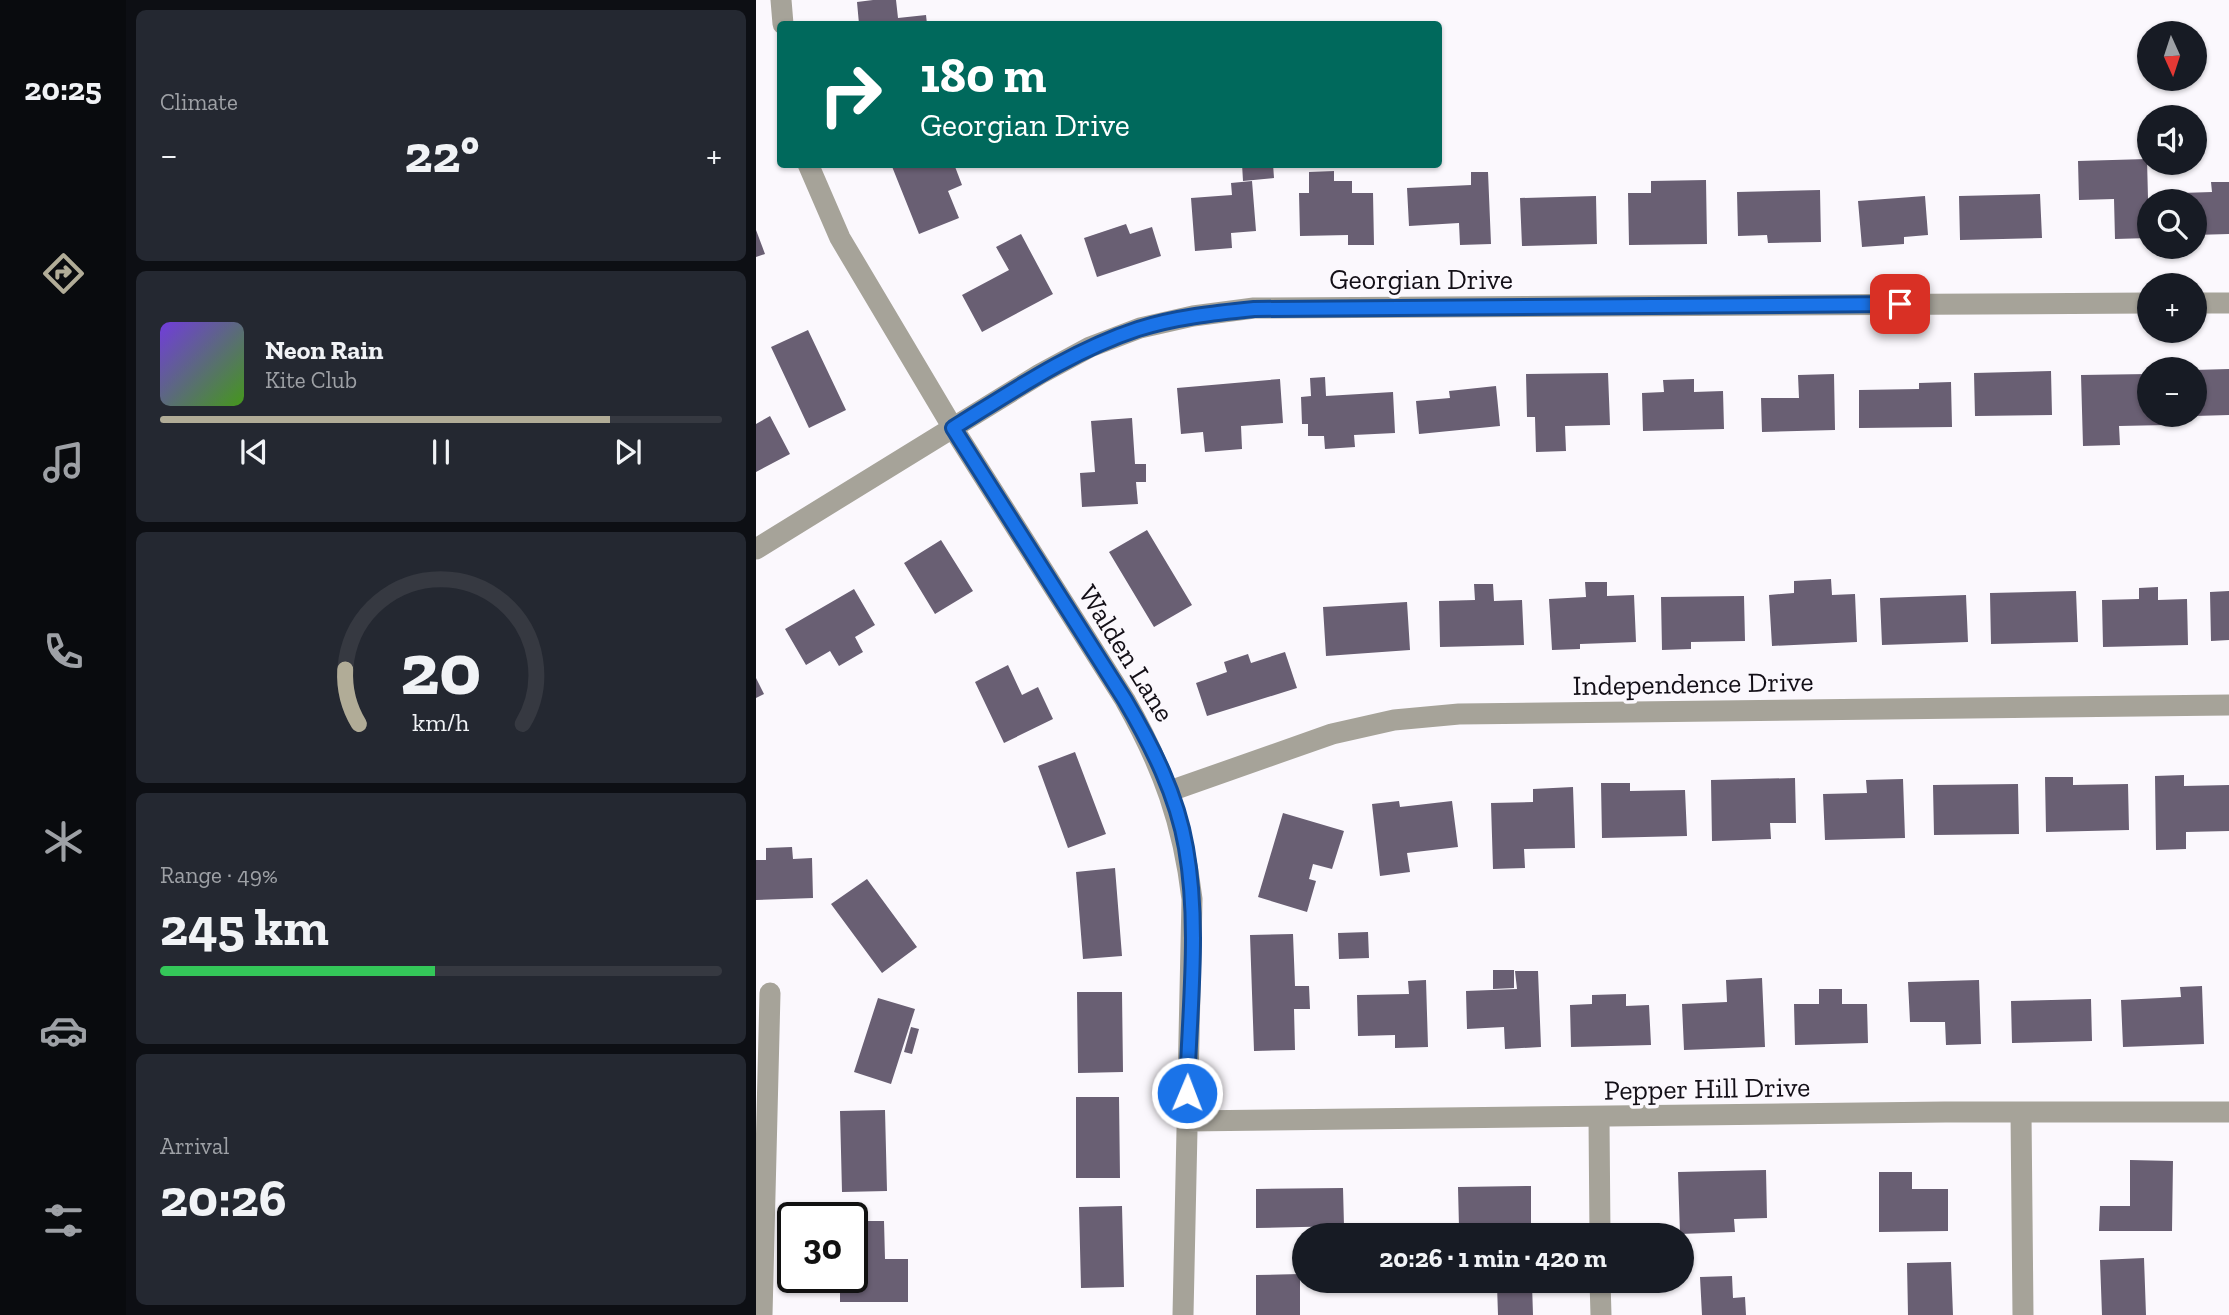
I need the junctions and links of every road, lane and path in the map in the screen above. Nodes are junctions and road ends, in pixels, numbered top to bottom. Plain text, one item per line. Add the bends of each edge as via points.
1 (781, 0) edge
2 (783, 21) edge
3 (810, 168) edge
4 (2137, 303) edge
5 (2207, 303) edge
6 (2229, 303) edge
7 (953, 428) junction
8 (756, 549) edge
9 (2229, 705) edge
10 (1170, 791) junction
11 (770, 993) dead end
12 (2229, 1112) edge
13 (2021, 1113) junction
14 (1600, 1118) junction
15 (1186, 1121) junction
16 (1600, 1223) edge
17 (1601, 1293) edge
18 (762, 1315) edge
19 (1183, 1315) edge
20 (1601, 1315) edge
21 (2023, 1315) edge

1 - 2 street
3 - 7 street, Walden Lane via 839,238
4 - 7 street, Georgian Drive via 1254,309 1140,328 1090,347
5 - 6 street
7 - 8 street, Georgian Drive
7 - 10 street, Walden Lane via 1125,700
9 - 10 street, Independence Drive via 1458,714 1394,720 1332,734
10 - 15 street, Walden Lane via 1186,846 1192,899
11 - 18 street
12 - 13 street, Pepper Hill Drive
13 - 14 street, Pepper Hill Drive
13 - 21 street
14 - 15 street, Pepper Hill Drive
14 - 16 street
15 - 19 street, Walden Lane
17 - 20 street

